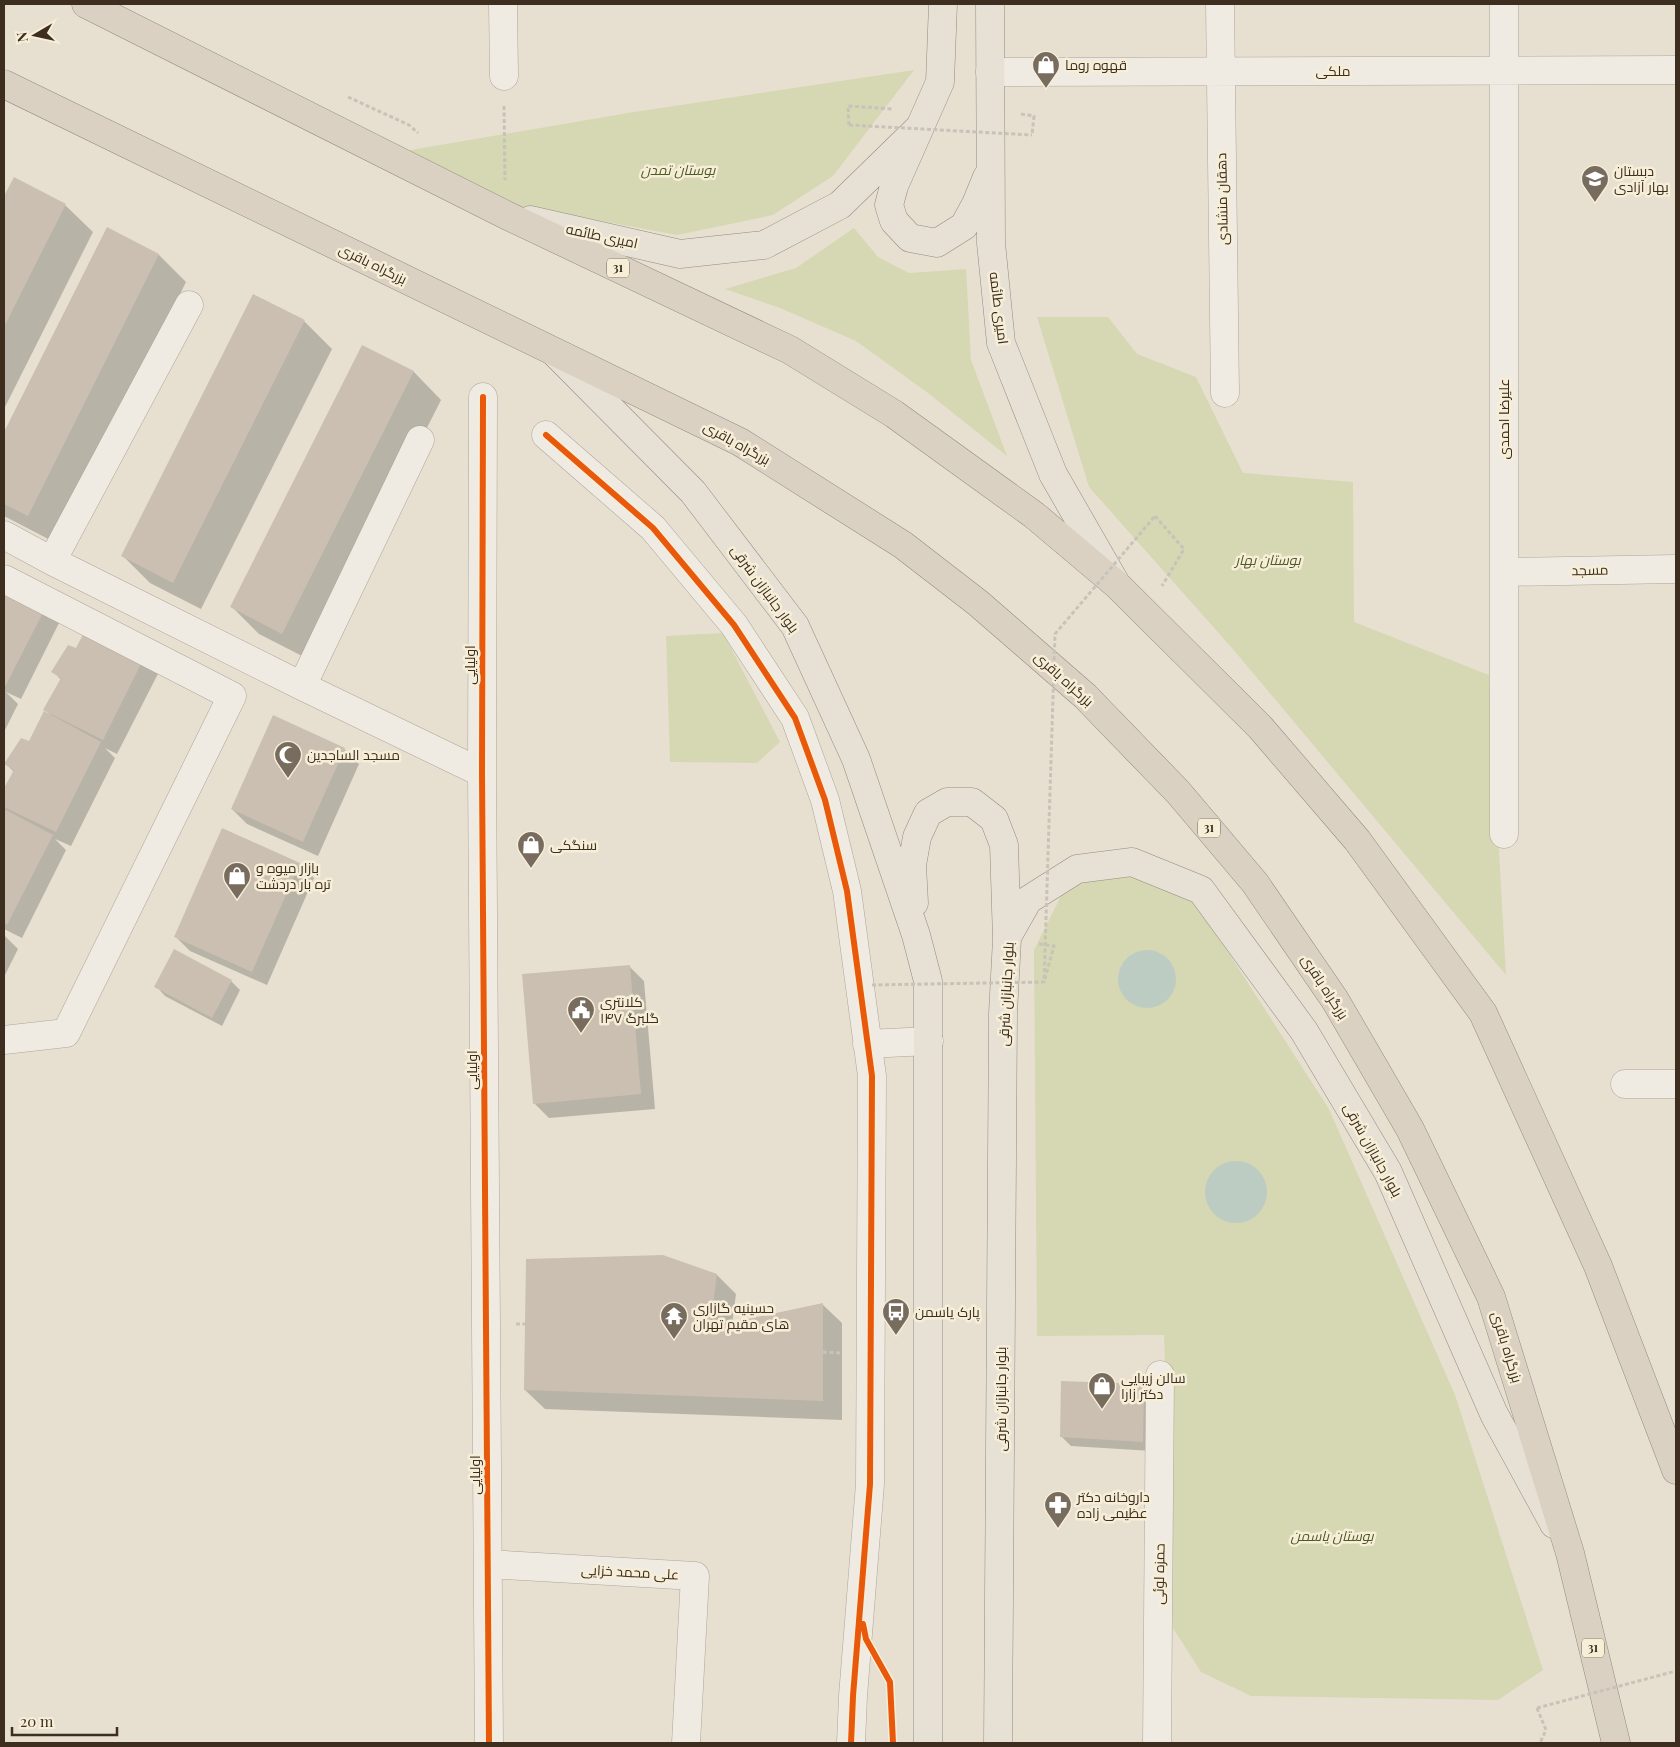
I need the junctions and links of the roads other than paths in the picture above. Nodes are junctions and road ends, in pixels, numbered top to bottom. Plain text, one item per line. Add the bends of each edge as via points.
1 (86, 4) edge
2 (503, 4) edge
3 (943, 4) edge
4 (990, 4) edge
5 (1220, 4) edge
6 (1504, 4) edge
7 (1676, 70) edge
8 (1220, 71) junction
9 (1504, 71) junction
10 (990, 72) junction
11 (504, 76) road end
12 (4, 84) edge
13 (924, 119) junction
14 (991, 168) junction
15 (506, 215) junction
16 (189, 305) dead end
17 (554, 352) junction
18 (1225, 393) dead end
19 (484, 397) dead end
20 (546, 435) dead end
21 (420, 440) dead end
22 (4, 535) edge
23 (52, 561) junction
24 (1676, 569) edge
25 (1504, 572) junction
26 (4, 579) edge
27 (1117, 585) junction
28 (302, 686) junction
29 (482, 773) junction
30 (1504, 834) dead end
31 (916, 935) junction
32 (1007, 939) junction
33 (4, 1040) edge
34 (928, 1041) junction
35 (867, 1044) junction
36 (1626, 1084) dead end
37 (1676, 1084) edge
38 (1160, 1375) dead end
39 (1676, 1470) edge
40 (1570, 1553) junction
41 (488, 1564) junction
42 (489, 1743) edge
43 (686, 1743) edge
44 (852, 1743) edge
45 (928, 1743) edge
46 (998, 1743) edge
47 (1157, 1743) edge
48 (1616, 1743) edge

1 - 15 highway, 31
2 - 11 street
3 - 13 main road, امیری طائمه via 940,82
4 - 10 main road, امیری طائمه
5 - 8 street, دهقان منشادی
6 - 9 street, علیرضا احمدی
7 - 9 street, ملکی
8 - 9 street, ملکی
8 - 10 street, ملکی
8 - 18 street, دهقان منشادی
9 - 25 street, علیرضا احمدی
10 - 14 main road, امیری طائمه
12 - 17 highway, بزرگراه باقری / 31
13 - 14 main road via 894,186 889,205 894,220 910,238 937,243 964,226
13 - 15 main road, امیری طائمه via 840,205 764,245 680,254
14 - 27 main road, امیری طائمه via 991,244 1001,343 1053,474
15 - 27 highway, 31 via 790,350 894,414 1034,515
16 - 23 street
17 - 31 main road, بلوار جانبازان شرقی via 692,492 795,626 856,759
17 - 40 highway, بزرگراه باقری / 31 via 740,442 903,545 978,603 1085,696 1178,792 1255,883 1330,992 1410,1128 1491,1297
19 - 29 street, اولیایی
20 - 35 street via 652,528 734,625 795,718 825,800 847,891
21 - 28 street
22 - 23 street
23 - 28 street
24 - 25 street, مسجد
25 - 30 street, علیرضا احمدی
26 - 33 street via 232,696 66,1033
27 - 39 highway, 31 via 1260,727 1357,840 1484,1013 1598,1266
28 - 29 street
29 - 41 street, اولیایی
31 - 32 main road via 912,865 917,838 928,813 947,802 972,802 994,819 1004,845
31 - 34 main road, بلوار جانبازان شرقی via 928,981
32 - 40 main road, بلوار جانبازان شرقی via 1028,900 1076,869 1132,862 1201,890 1304,1030 1388,1172 1494,1414
32 - 46 main road, بلوار جانبازان شرقی via 1003,1013
34 - 35 street
34 - 45 main road, بلوار جانبازان شرقی
35 - 44 street via 872,1076 870,1484
36 - 37 street
38 - 47 street, حمزه لوئی
40 - 48 highway, بزرگراه باقری / 31
41 - 42 street, اولیایی
41 - 43 street, علی محمد خزایی via 695,1576

